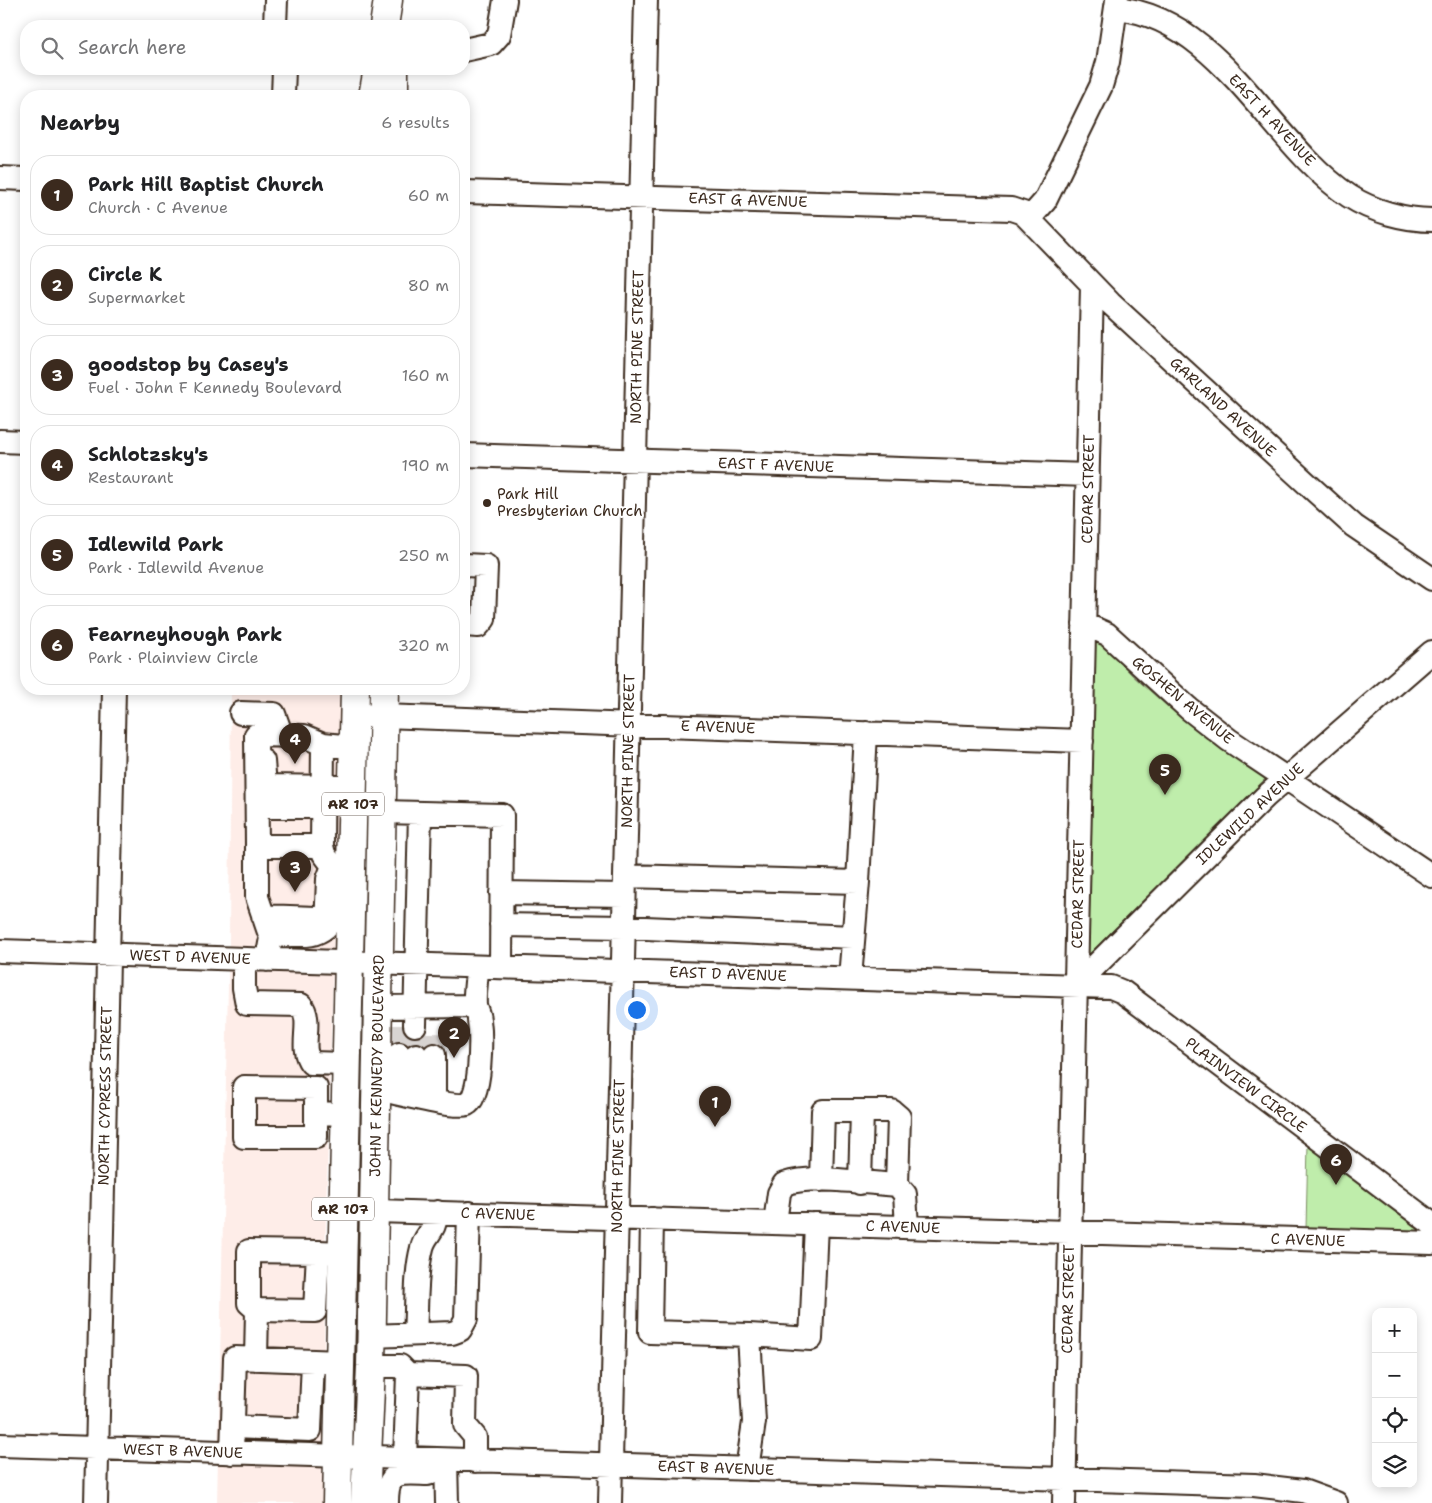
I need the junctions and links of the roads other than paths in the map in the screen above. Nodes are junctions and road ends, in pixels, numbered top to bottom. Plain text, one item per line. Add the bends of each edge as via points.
1 (276, 0) edge
2 (388, 0) edge
3 (393, 0) edge
4 (505, 0) edge
5 (646, 0) edge
6 (1117, 4) edge
7 (276, 20) edge
8 (385, 20) edge
9 (393, 20) edge
10 (470, 49) edge
11 (284, 75) edge
12 (377, 75) edge
13 (394, 75) edge
14 (283, 90) edge
15 (374, 90) edge
16 (394, 90) edge
17 (0, 178) edge
18 (20, 179) edge
19 (470, 192) edge
20 (641, 198) junction
21 (1029, 219) junction
22 (1432, 220) edge
23 (1092, 286) junction
24 (0, 441) edge
25 (20, 442) edge
26 (470, 455) edge
27 (634, 461) junction
28 (1088, 475) junction
29 (470, 565) edge
30 (1432, 579) edge
31 (1084, 624) junction
32 (470, 625) edge
33 (1432, 652) edge
34 (114, 695) edge
35 (384, 695) edge
36 (354, 702) edge
37 (241, 713) dead end
38 (382, 717) junction
39 (628, 724) junction
40 (866, 733) junction
41 (282, 736) junction
42 (314, 740) junction
43 (1082, 741) junction
44 (354, 747) junction
45 (1286, 779) junction
46 (353, 800) junction
47 (323, 803) junction
48 (383, 806) junction
49 (257, 807) junction
50 (420, 813) junction
51 (257, 846) junction
52 (322, 846) junction
53 (343, 866) junction
54 (1432, 876) edge
55 (858, 882) junction
56 (624, 885) junction
57 (501, 893) junction
58 (263, 916) junction
59 (332, 924) junction
60 (501, 925) junction
61 (624, 927) junction
62 (853, 937) junction
63 (270, 938) junction
64 (0, 951) edge
65 (109, 955) junction
66 (244, 959) junction
67 (267, 960) junction
68 (315, 962) junction
69 (350, 962) junction
70 (379, 964) junction
71 (416, 965) junction
72 (477, 967) junction
73 (501, 968) junction
74 (622, 971) junction
75 (850, 978) junction
76 (1076, 985) junction
77 (475, 1006) junction
78 (411, 1015) junction
79 (346, 1064) junction
80 (406, 1095) junction
81 (862, 1111) junction
82 (316, 1113) dead end
83 (345, 1114) junction
84 (821, 1180) junction
85 (860, 1183) junction
86 (897, 1185) junction
87 (343, 1210) junction
88 (374, 1210) junction
89 (437, 1212) junction
90 (469, 1213) junction
91 (616, 1218) junction
92 (652, 1219) junction
93 (775, 1223) junction
94 (816, 1224) junction
95 (1432, 1224) edge
96 (907, 1227) junction
97 (1070, 1232) junction
98 (1432, 1244) edge
99 (330, 1253) junction
100 (257, 1310) junction
101 (328, 1311) junction
102 (415, 1334) junction
103 (748, 1335) junction
104 (371, 1336) junction
105 (256, 1359) junction
106 (326, 1362) junction
107 (371, 1366) junction
108 (408, 1374) junction
109 (233, 1427) junction
110 (310, 1430) junction
111 (0, 1445) edge
112 (97, 1448) junction
113 (232, 1453) junction
114 (310, 1455) junction
115 (338, 1456) junction
116 (367, 1457) junction
117 (405, 1459) junction
118 (475, 1460) junction
119 (610, 1465) junction
120 (446, 1467) junction
121 (747, 1469) junction
122 (1064, 1479) junction
123 (96, 1503) edge
124 (337, 1503) edge
125 (365, 1503) edge
126 (387, 1503) edge
127 (447, 1503) edge
128 (610, 1503) edge
129 (1064, 1503) edge
130 (1336, 1503) edge

1 - 7 street
2 - 8 main road
3 - 9 main road
4 - 10 street via 499,35 491,44
5 - 20 street, NORTH PINE STREET
6 - 21 street via 1101,86 1045,201
6 - 22 street, EAST H AVENUE via 1157,17 1213,58 1323,175 1348,196 1379,210
11 - 14 street
12 - 15 main road
13 - 16 main road
17 - 18 street
19 - 20 street, EAST G AVENUE
20 - 21 street, EAST G AVENUE via 1011,209
20 - 27 street, NORTH PINE STREET
21 - 23 street, GARLAND AVENUE
23 - 28 street, CEDAR STREET
23 - 30 street, GARLAND AVENUE via 1354,526
24 - 25 street
26 - 27 street, EAST F AVENUE
27 - 28 street, EAST F AVENUE
27 - 39 street, NORTH PINE STREET
28 - 31 street, CEDAR STREET
29 - 32 street via 486,566 484,619 478,626
31 - 43 street, CEDAR STREET
31 - 45 street, GOSHEN AVENUE via 1107,634 1188,708
33 - 45 street, IDLEWILD AVENUE
34 - 65 street, NORTH CYPRESS STREET
35 - 38 main road, JOHN F KENNEDY BOULEVARD / AR 107
36 - 38 street, E AVENUE
36 - 44 main road, JOHN F KENNEDY BOULEVARD / AR 107
37 - 41 street via 274,714
38 - 39 street, E AVENUE
38 - 48 main road, JOHN F KENNEDY BOULEVARD / AR 107
39 - 40 street, E AVENUE
39 - 56 street, NORTH PINE STREET
40 - 43 street, E AVENUE
40 - 55 street
41 - 42 street
41 - 49 street via 256,735
42 - 44 street
42 - 47 street
42 - 47 street via 280,740 267,744 262,751 265,786
43 - 76 street, CEDAR STREET
44 - 46 main road, JOHN F KENNEDY BOULEVARD / AR 107
45 - 54 street, GOSHEN AVENUE
45 - 76 street, IDLEWILD AVENUE
46 - 47 street via 350,792 340,787
46 - 48 street
46 - 53 main road, JOHN F KENNEDY BOULEVARD / AR 107
47 - 49 street
47 - 52 street
48 - 50 street
48 - 70 main road, JOHN F KENNEDY BOULEVARD / AR 107
49 - 51 street
50 - 57 street via 502,814
50 - 71 street
51 - 52 street
51 - 58 street via 257,897
52 - 53 street via 324,854
53 - 59 main road, JOHN F KENNEDY BOULEVARD / AR 107
55 - 56 street
55 - 62 street
56 - 57 street
56 - 61 street, NORTH PINE STREET
57 - 60 street
58 - 59 street
58 - 63 street
59 - 63 street
59 - 68 street
59 - 69 main road, JOHN F KENNEDY BOULEVARD / AR 107
60 - 61 street
60 - 73 street
61 - 62 street
61 - 74 street, NORTH PINE STREET
62 - 75 street
63 - 67 street
64 - 65 street, WEST D AVENUE
65 - 66 street, WEST D AVENUE
65 - 112 street, NORTH CYPRESS STREET
66 - 67 street, WEST D AVENUE
66 - 79 street via 247,1004 301,1005 307,1013 306,1057 311,1063
67 - 68 street, WEST D AVENUE
68 - 69 street, WEST D AVENUE
69 - 70 street, WEST D AVENUE
69 - 79 main road, JOHN F KENNEDY BOULEVARD / AR 107
70 - 71 street, EAST D AVENUE
70 - 78 main road, JOHN F KENNEDY BOULEVARD / AR 107
71 - 72 street, EAST D AVENUE
71 - 78 street
72 - 73 street, EAST D AVENUE
72 - 77 street
73 - 74 street, EAST D AVENUE
74 - 75 street, EAST D AVENUE
74 - 91 street, NORTH PINE STREET
75 - 76 street, EAST D AVENUE
76 - 95 street, PLAINVIEW CIRCLE via 1110,987 1124,992
76 - 97 street, CEDAR STREET
77 - 78 street
77 - 80 street via 479,1018 479,1041 478,1087 473,1099 466,1104
78 - 80 main road, JOHN F KENNEDY BOULEVARD / AR 107
79 - 83 main road, JOHN F KENNEDY BOULEVARD / AR 107
80 - 80 street via 416,1055
80 - 88 main road, JOHN F KENNEDY BOULEVARD / AR 107
81 - 84 street via 823,1111
81 - 85 street
81 - 86 street via 892,1111 899,1117
82 - 83 street
83 - 87 main road, JOHN F KENNEDY BOULEVARD / AR 107
84 - 85 street
84 - 93 street via 784,1184 779,1193
85 - 86 street
86 - 96 street via 905,1194
87 - 88 street, C AVENUE
87 - 99 main road, JOHN F KENNEDY BOULEVARD / AR 107
88 - 89 street, C AVENUE
88 - 104 main road, JOHN F KENNEDY BOULEVARD / AR 107
89 - 90 street, C AVENUE
89 - 102 street via 436,1226 422,1244
90 - 91 street, C AVENUE
90 - 102 street via 466,1319 460,1330 452,1333
91 - 92 street, C AVENUE
91 - 119 street, NORTH PINE STREET
92 - 93 street, C AVENUE
92 - 103 street via 650,1332
93 - 94 street, C AVENUE
94 - 96 street, C AVENUE
94 - 103 street via 811,1339
96 - 97 street, C AVENUE
97 - 98 street, C AVENUE
97 - 122 street, CEDAR STREET
99 - 100 street via 249,1250 248,1303
99 - 101 main road, JOHN F KENNEDY BOULEVARD / AR 107
100 - 101 street
100 - 105 street
101 - 106 main road, JOHN F KENNEDY BOULEVARD / AR 107
102 - 104 street
103 - 121 street via 754,1422
104 - 107 main road, JOHN F KENNEDY BOULEVARD / AR 107
105 - 106 street
105 - 109 street via 235,1358
106 - 110 street
106 - 115 main road, JOHN F KENNEDY BOULEVARD / AR 107
107 - 108 street via 400,1366
107 - 116 main road, JOHN F KENNEDY BOULEVARD / AR 107
108 - 117 street
108 - 118 street via 466,1376 465,1425 475,1437
109 - 110 street
109 - 113 street
110 - 114 street
111 - 112 street, WEST B AVENUE
112 - 113 street, WEST B AVENUE
112 - 123 street, NORTH CYPRESS STREET
113 - 114 street, WEST B AVENUE
114 - 115 street, WEST B AVENUE
115 - 116 street, WEST B AVENUE
115 - 124 main road, JOHN F KENNEDY BOULEVARD / AR 107
116 - 117 street, EAST B AVENUE
116 - 125 main road, JOHN F KENNEDY BOULEVARD / AR 107
117 - 120 street, EAST B AVENUE
118 - 119 street, EAST B AVENUE
118 - 120 street, EAST B AVENUE
119 - 121 street, EAST B AVENUE
119 - 128 street, NORTH PINE STREET
120 - 126 street via 399,1472 388,1484
120 - 127 street
121 - 122 street, EAST B AVENUE
122 - 129 street, CEDAR STREET
122 - 130 street via 1281,1487

